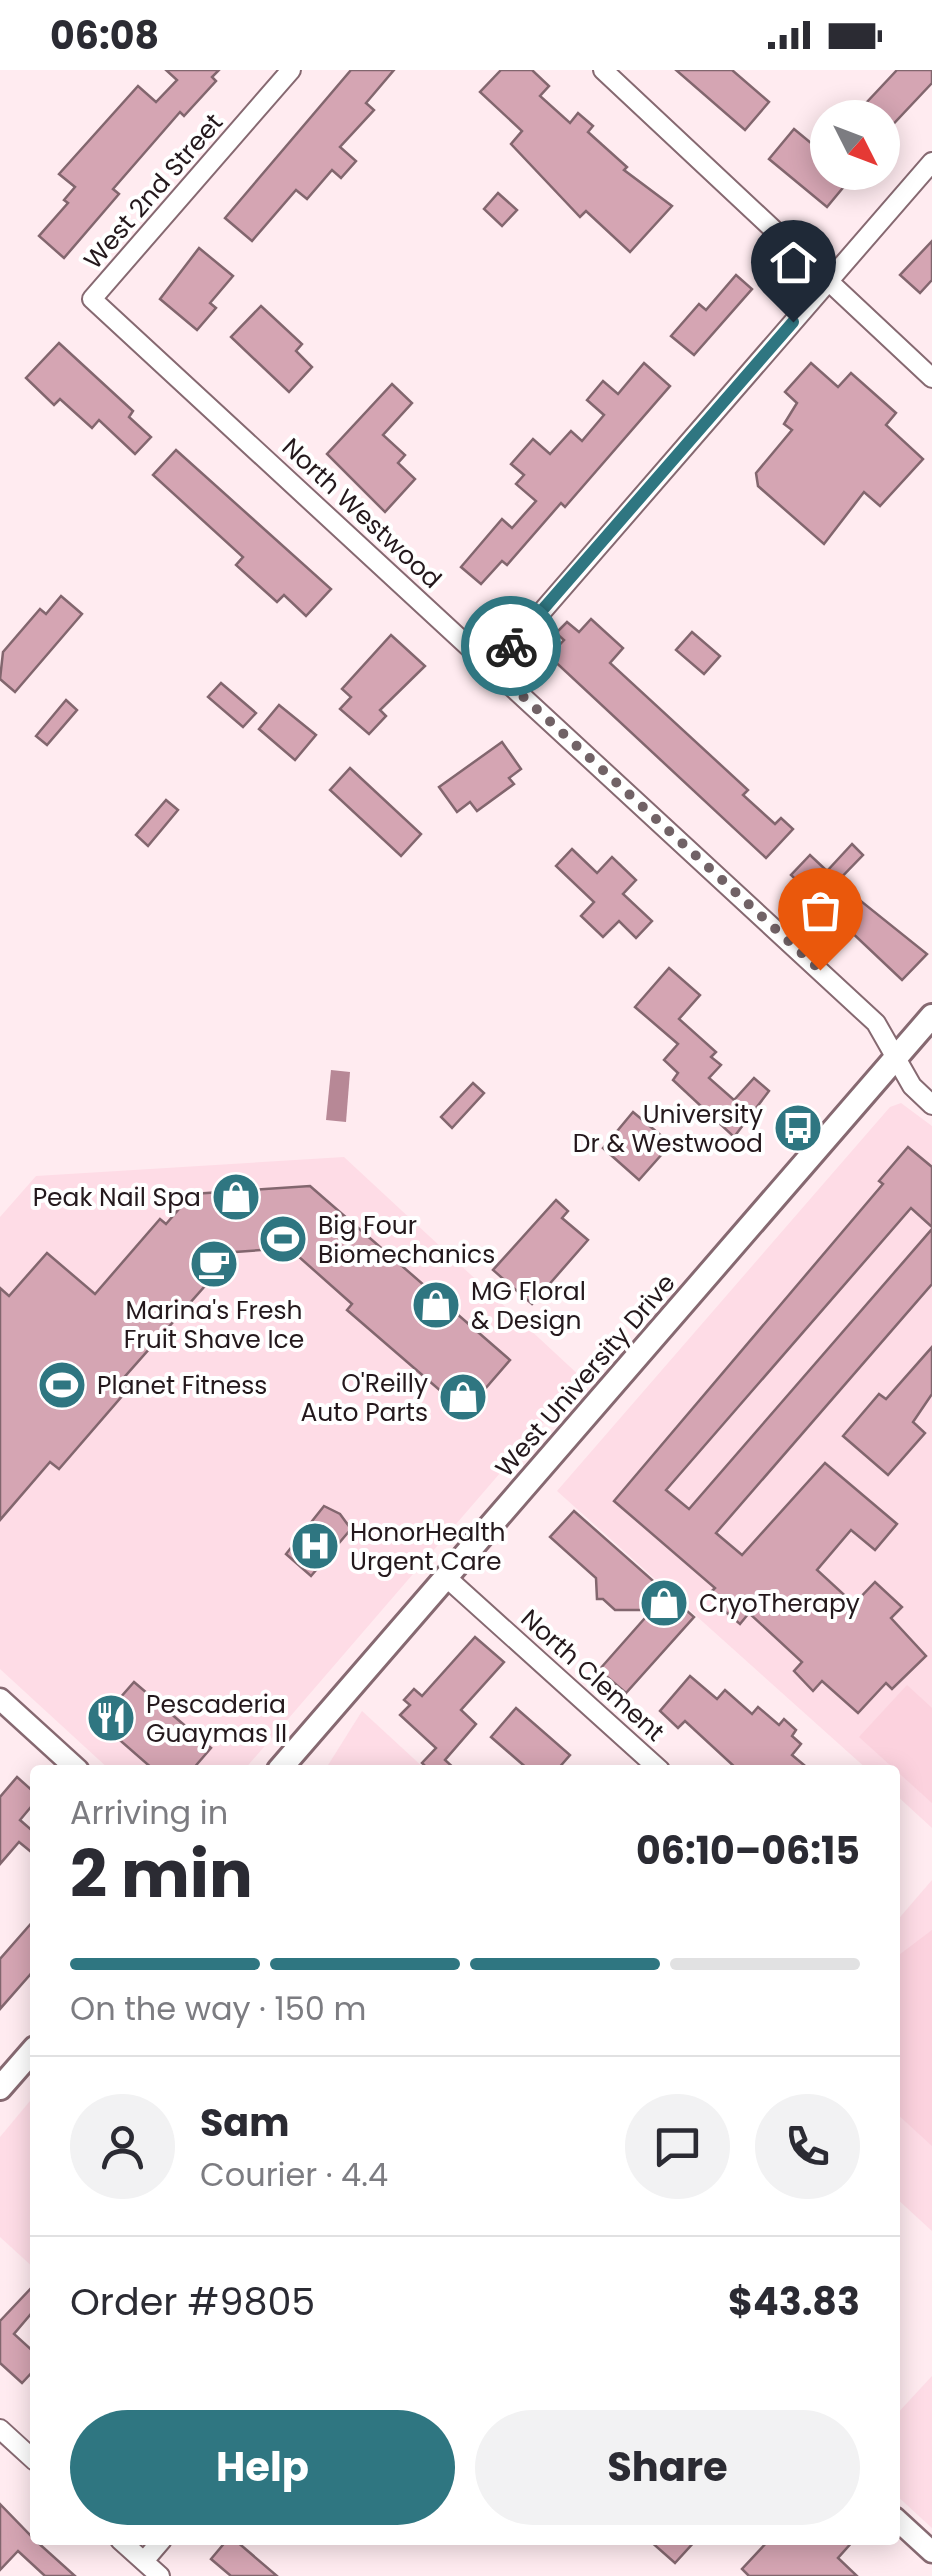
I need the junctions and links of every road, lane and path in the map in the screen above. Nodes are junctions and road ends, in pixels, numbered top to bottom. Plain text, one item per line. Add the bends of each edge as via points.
1 (291, 70) edge
2 (603, 70) edge
3 (932, 162) edge
4 (828, 282) junction
5 (92, 298) joint
6 (932, 378) edge
7 (492, 668) junction
8 (932, 1016) edge
9 (895, 1058) junction
10 (932, 1105) edge
11 (447, 1578) junction
12 (4, 1711) edge
13 (72, 1765) edge
14 (283, 1765) edge
15 (654, 1765) edge
16 (30, 2054) edge
17 (0, 2088) edge
18 (0, 2429) edge
19 (30, 2456) edge
20 (900, 2523) edge
21 (126, 2545) edge
22 (158, 2545) edge
23 (932, 2552) edge
24 (144, 2561) junction
25 (160, 2576) edge

1 - 5 street, West 2nd Street
2 - 4 street
3 - 4 street
4 - 6 street
4 - 7 street
5 - 7 street, North Westwood
7 - 9 street, North Westwood via 876,1024
8 - 9 main road, West University Drive
9 - 10 street, North Westwood
9 - 11 main road, West University Drive
11 - 14 main road, West University Drive
11 - 15 street, North Clement
12 - 13 street
16 - 17 main road
18 - 19 street
20 - 23 street
21 - 24 street
22 - 24 street
24 - 25 street

